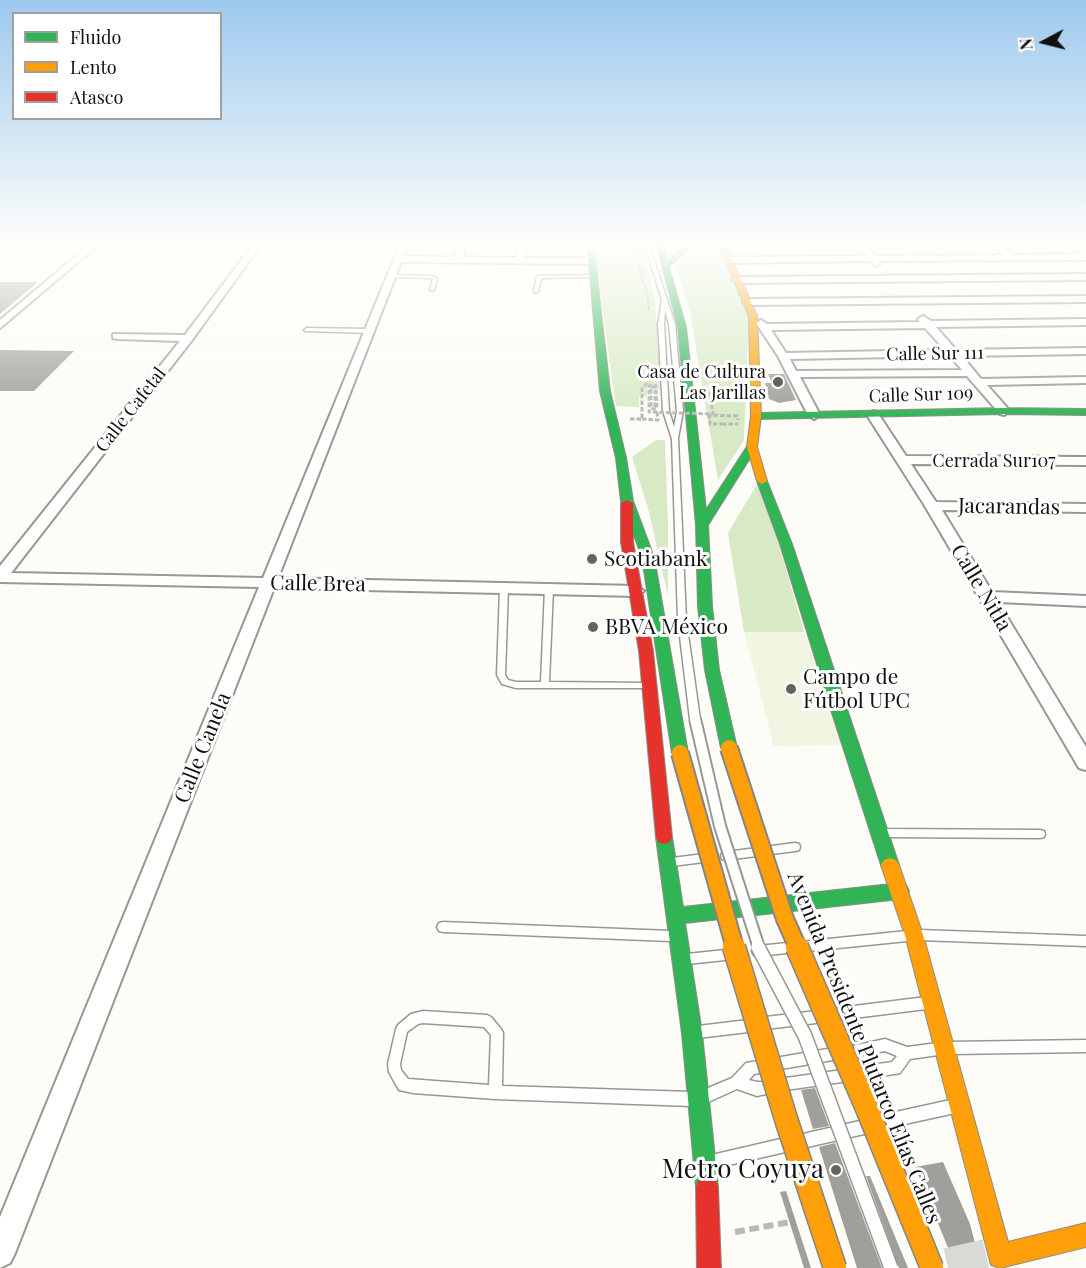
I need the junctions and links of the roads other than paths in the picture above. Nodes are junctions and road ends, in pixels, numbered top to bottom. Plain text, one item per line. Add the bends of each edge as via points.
1 (28, 301) edge
2 (215, 301) edge
3 (383, 301) edge
4 (596, 301) edge
5 (664, 301) joint
6 (676, 301) edge
7 (747, 301) edge
8 (887, 301) edge
9 (908, 301) edge
10 (1063, 301) edge
11 (751, 309) junction
12 (1086, 321) edge
13 (0, 325) edge
14 (927, 325) junction
15 (766, 327) junction
16 (307, 330) dead end
17 (371, 331) junction
18 (117, 336) dead end
19 (188, 338) junction
20 (1086, 351) edge
21 (953, 354) junction
22 (783, 356) junction
23 (969, 373) junction
24 (793, 374) junction
25 (1086, 380) edge
26 (978, 382) junction
27 (1004, 411) junction
28 (1086, 412) edge
29 (814, 415) junction
30 (873, 415) junction
31 (756, 420) junction
32 (675, 439) junction
33 (752, 447) junction
34 (902, 460) junction
35 (1086, 461) edge
36 (627, 501) junction
37 (932, 506) junction
38 (1086, 508) edge
39 (702, 525) junction
40 (0, 577) edge
41 (268, 583) junction
42 (504, 588) junction
43 (549, 590) junction
44 (636, 591) junction
45 (986, 597) junction
46 (1086, 601) edge
47 (545, 685) junction
48 (648, 686) junction
49 (1086, 763) edge
50 (881, 833) junction
51 (1040, 834) dead end
52 (795, 847) dead end
53 (666, 863) junction
54 (900, 891) junction
55 (674, 916) junction
56 (443, 927) dead end
57 (914, 935) junction
58 (678, 937) junction
59 (1086, 941) edge
60 (758, 946) junction
61 (680, 959) junction
62 (933, 1002) junction
63 (692, 1033) junction
64 (1086, 1046) edge
65 (946, 1048) junction
66 (907, 1053) junction
67 (737, 1083) junction
68 (495, 1092) junction
69 (699, 1099) junction
70 (959, 1105) junction
71 (706, 1163) junction
72 (1086, 1235) edge
73 (0, 1253) edge
74 (709, 1268) edge
75 (835, 1268) edge
76 (850, 1268) edge
77 (891, 1268) edge
78 (932, 1268) edge

1 - 13 street
2 - 19 street, Calle Cafetal
3 - 17 street, Calle Canela
4 - 36 main road via 604,391
5 - 32 lane via 661,324 666,411
5 - 32 lane via 672,324 680,411
6 - 39 main road, Avenida Presidente Plutarco Elías Calles via 682,327
7 - 11 main road
8 - 11 street
9 - 14 street
10 - 12 street
11 - 15 street
11 - 31 main road
12 - 14 street
14 - 15 street
14 - 21 street
15 - 22 street
16 - 17 lane
17 - 41 street, Calle Canela
18 - 19 street
19 - 40 street, Calle Cafetal
20 - 21 street, Calle Sur 111
21 - 22 street, Calle Sur 111
21 - 23 street
22 - 24 street
23 - 24 street
23 - 26 street
24 - 29 street
25 - 26 street
26 - 27 street
27 - 28 main road, Calle Sur 109
27 - 30 main road, Calle Sur 109
29 - 30 main road, Calle Sur 109
29 - 31 main road, Calle Sur 109
30 - 34 street, Calle Nitla
31 - 33 main road
32 - 60 lane, bridge via 688,678 723,837
33 - 39 main road
33 - 50 main road
34 - 35 street, Cerrada Sur107
34 - 37 street, Calle Nitla
36 - 44 main road via 627,542
36 - 75 main road, bridge via 648,557 680,753 709,862
37 - 38 street, Jacarandas
37 - 45 street, Calle Nitla
39 - 78 main road, Avenida Presidente Plutarco Elías Calles, bridge via 712,670 729,748 785,919
40 - 41 street, Calle Brea
41 - 42 street, Calle Brea
41 - 73 street, Calle Canela
42 - 43 street, Calle Brea
42 - 47 lane via 502,679 510,684
43 - 44 street, Calle Brea
43 - 47 lane
44 - 48 main road
45 - 46 street
45 - 49 street, Calle Nitla
47 - 48 lane
48 - 53 main road
50 - 51 lane
50 - 54 main road
52 - 53 lane
53 - 55 main road
54 - 55 main road
54 - 57 main road
55 - 58 main road
56 - 58 lane
57 - 59 lane
57 - 61 lane
57 - 62 main road
58 - 61 main road
60 - 76 lane via 772,1041
60 - 77 lane, bridge via 805,1036
61 - 63 main road
62 - 63 lane
62 - 65 main road
63 - 69 main road
64 - 65 lane
65 - 66 lane
65 - 70 main road
66 - 67 lane via 895,1068 757,1089
66 - 67 lane via 885,1045 818,1056 751,1068
67 - 69 lane
68 - 68 lane via 404,1085 398,1080 394,1064 402,1029 415,1018 423,1017 487,1021 497,1033
68 - 69 lane
69 - 71 main road
70 - 71 lane
70 - 72 main road via 1000,1256
71 - 74 main road

